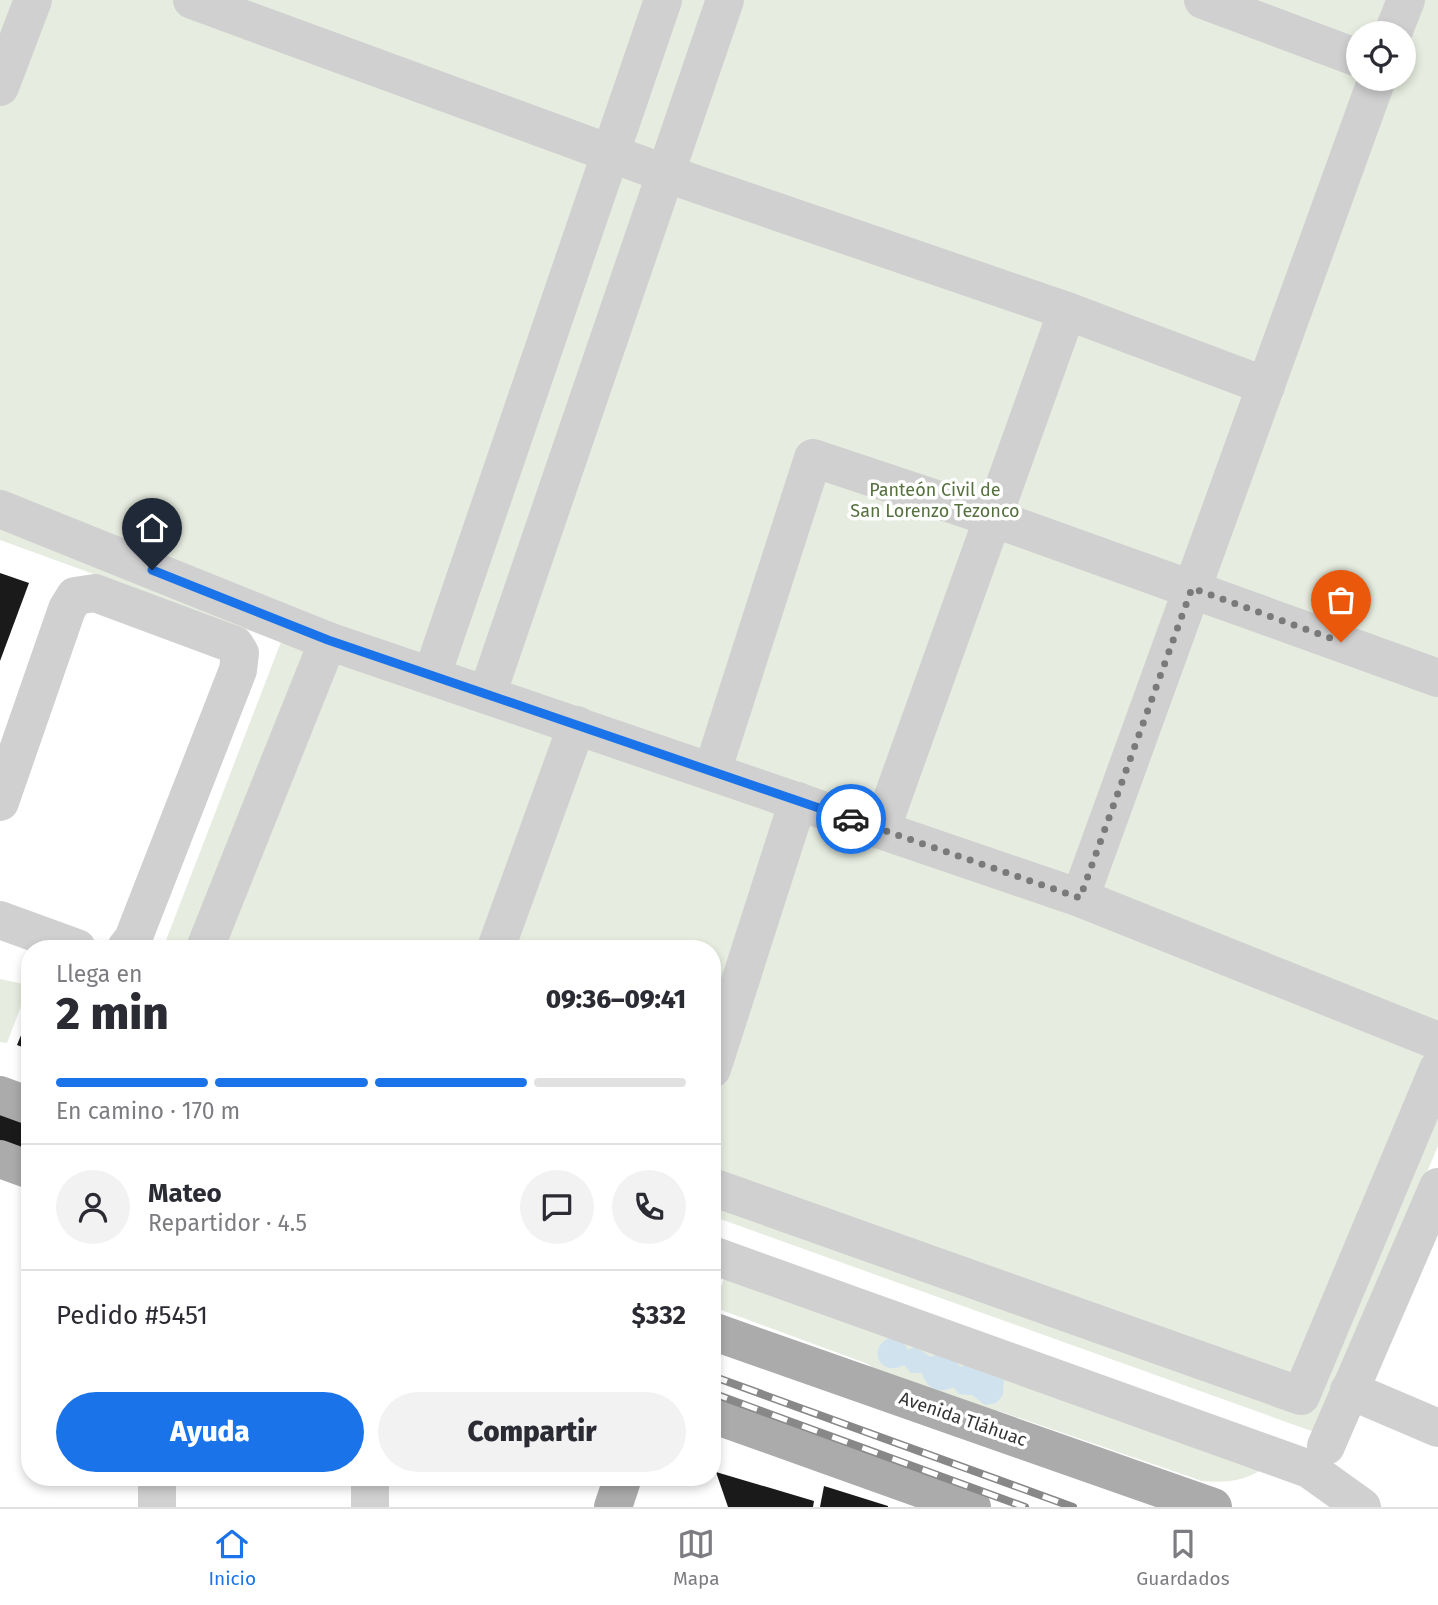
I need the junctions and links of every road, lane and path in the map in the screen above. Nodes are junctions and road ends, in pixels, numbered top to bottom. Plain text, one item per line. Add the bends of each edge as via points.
1 (33, 0) edge
2 (192, 0) edge
3 (663, 0) edge
4 (724, 0) edge
5 (1203, 0) edge
6 (1406, 0) edge
7 (1398, 21) edge
8 (1346, 54) edge
9 (0, 87) edge
10 (1373, 91) edge
11 (611, 151) junction
12 (664, 173) junction
13 (1067, 311) junction
14 (1266, 386) junction
15 (0, 509) edge
16 (993, 518) junction
17 (1192, 588) junction
18 (328, 640) junction
19 (432, 675) junction
20 (1438, 678) edge
21 (487, 695) junction
22 (577, 725) junction
23 (712, 772) junction
24 (798, 801) junction
25 (0, 803) edge
26 (881, 830) junction
27 (1080, 898) junction
28 (0, 920) edge
29 (55, 940) edge
30 (132, 940) edge
31 (215, 940) edge
32 (499, 940) edge
33 (721, 1041) edge
34 (1438, 1041) edge
35 (1438, 1069) edge
36 (0, 1095) edge
37 (21, 1103) edge
38 (0, 1159) edge
39 (21, 1167) edge
40 (1438, 1187) edge
41 (721, 1190) edge
42 (721, 1258) edge
43 (721, 1334) edge
44 (1349, 1390) junction
45 (721, 1417) edge
46 (1438, 1428) edge
47 (1317, 1458) junction
48 (157, 1486) edge
49 (370, 1486) edge
50 (620, 1486) edge
51 (157, 1507) edge
52 (370, 1507) edge
53 (613, 1507) edge
54 (972, 1507) edge
55 (1213, 1507) edge
56 (1362, 1507) edge

1 - 9 street
2 - 11 street
3 - 11 street
4 - 12 street
5 - 8 street
6 - 7 street
10 - 14 street
11 - 12 street
11 - 19 street
12 - 13 street
12 - 21 street
13 - 14 street
13 - 16 street
14 - 17 street
15 - 18 street
16 - 17 street
16 - 23 street via 813,458
16 - 26 street
17 - 20 street
17 - 27 street
18 - 19 street
18 - 31 street
19 - 21 street
21 - 22 street
22 - 23 street
22 - 32 street
23 - 24 street
24 - 26 street
24 - 33 street
25 - 30 street via 75,596 95,593 235,645 240,653 238,670
26 - 27 street
27 - 34 street
28 - 29 street
35 - 41 street via 1301,1396
36 - 37 main road
38 - 39 main road
40 - 44 street
42 - 47 street
43 - 55 main road, Avenida Tláhuac
44 - 46 street
44 - 47 street
45 - 54 main road
47 - 56 street
48 - 51 street
49 - 52 street
50 - 53 main road

